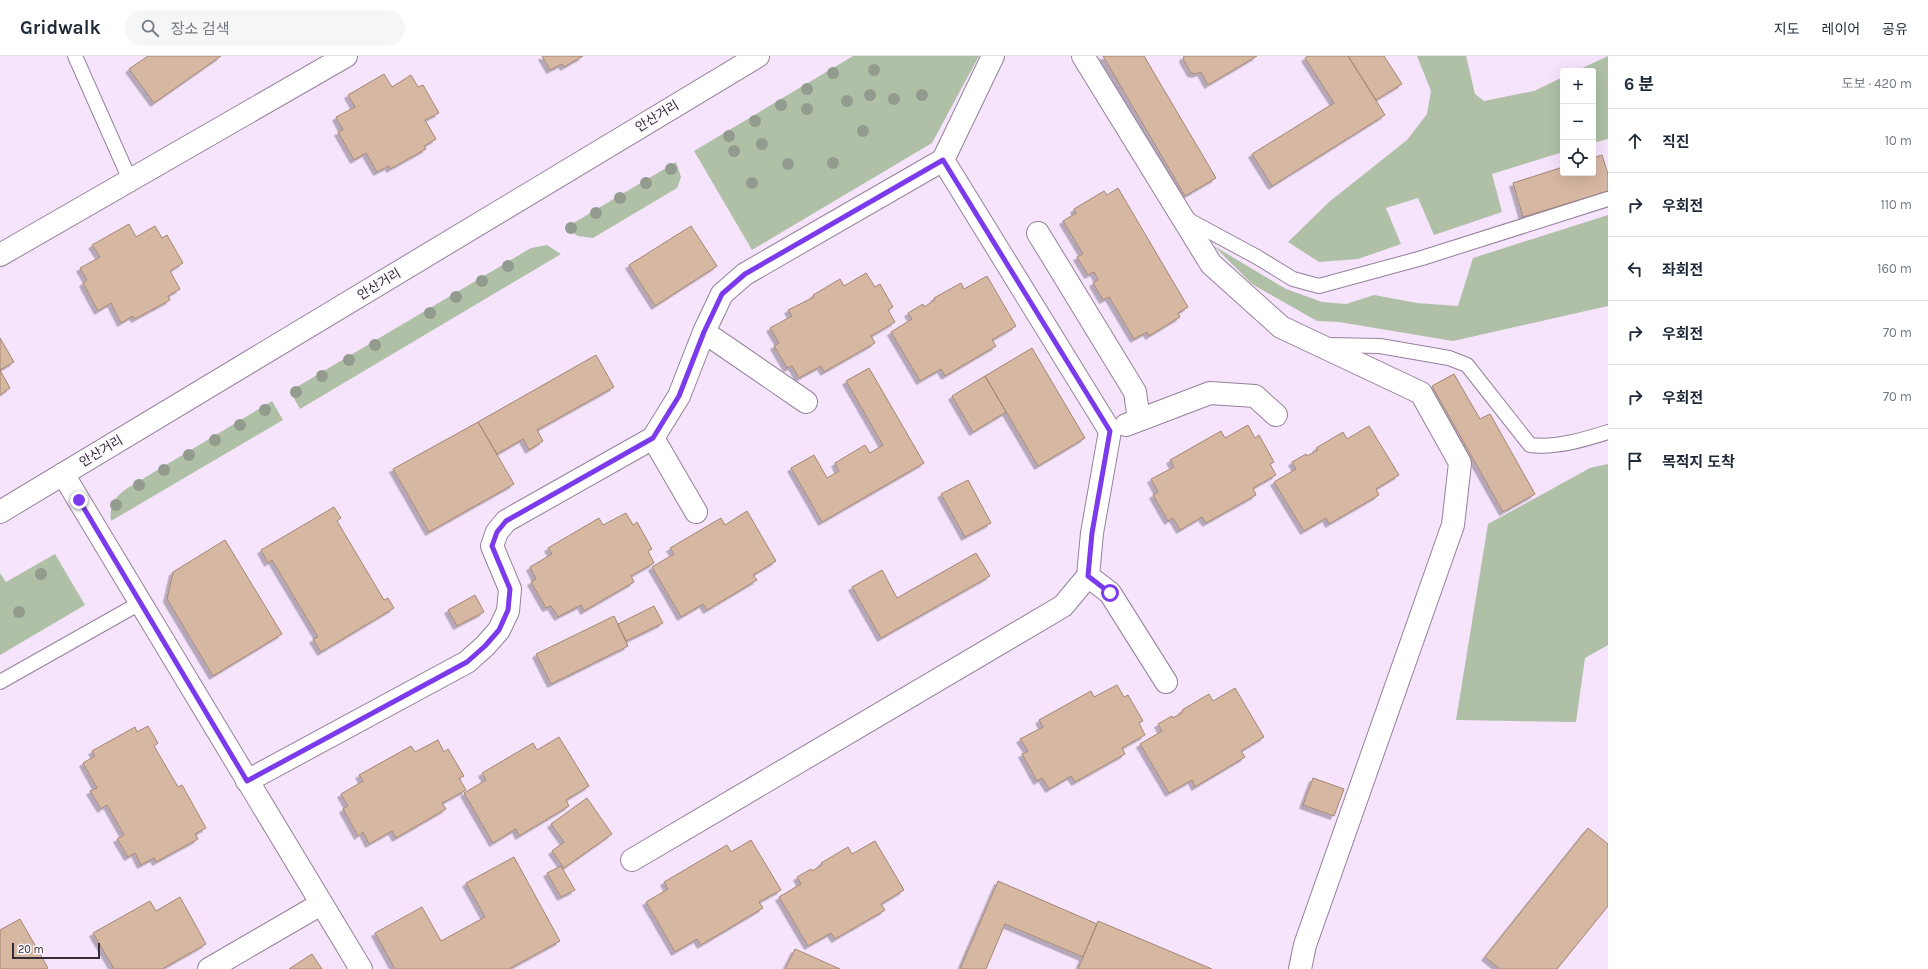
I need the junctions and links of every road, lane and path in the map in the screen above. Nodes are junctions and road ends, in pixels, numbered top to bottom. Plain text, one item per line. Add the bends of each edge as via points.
1 (75, 56) edge
2 (346, 56) edge
3 (758, 56) edge
4 (993, 56) edge
5 (1083, 56) edge
6 (943, 160) junction
7 (130, 180) junction
8 (1608, 199) edge
9 (1181, 215) junction
10 (1038, 232) dead end
11 (0, 255) edge
12 (704, 332) junction
13 (1319, 345) junction
14 (806, 402) dead end
15 (1276, 415) dead end
16 (1139, 420) junction
17 (1110, 431) junction
18 (1608, 432) edge
19 (653, 438) junction
20 (63, 474) junction
21 (0, 512) edge
22 (696, 512) dead end
23 (1088, 576) junction
24 (140, 603) junction
25 (0, 682) edge
26 (1166, 682) dead end
27 (247, 781) junction
28 (632, 860) dead end
29 (321, 904) junction
30 (209, 969) edge
31 (361, 969) edge
32 (1300, 969) edge

1 - 7 lane
2 - 7 street
3 - 20 street, 안산거리
4 - 6 street
5 - 9 street
6 - 12 street via 745,274 722,294
6 - 17 street
7 - 11 street
8 - 9 lane via 1422,258 1319,286 1293,279
9 - 13 street via 1211,264 1281,327
10 - 16 street via 1135,392
12 - 14 street
12 - 19 street via 679,396
13 - 18 lane via 1380,346 1449,358 1467,365 1530,445 1546,447
13 - 32 street via 1421,393 1460,463 1453,525 1305,945
15 - 16 street via 1255,396 1210,393
16 - 17 street
17 - 23 street via 1092,533
19 - 22 street
19 - 27 street via 506,521 497,532 492,546 510,589 508,610 499,630 467,662
20 - 21 street, 안산거리
20 - 24 street
23 - 26 street via 1110,593
23 - 28 street via 1063,606
24 - 25 lane
24 - 27 street
27 - 29 street
29 - 30 street
29 - 31 street

